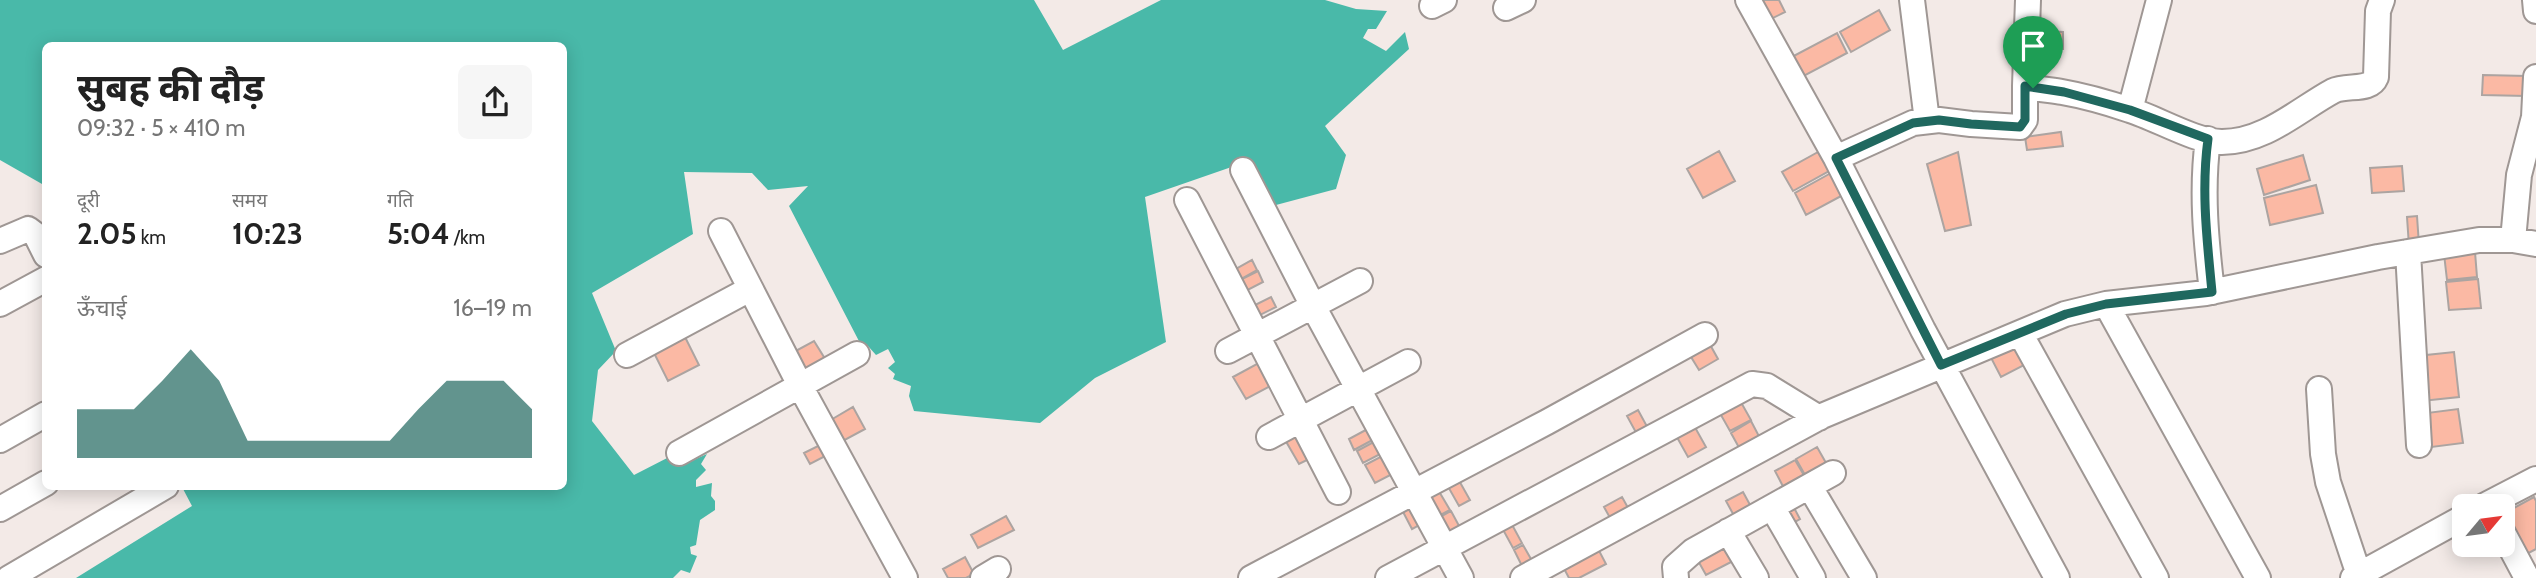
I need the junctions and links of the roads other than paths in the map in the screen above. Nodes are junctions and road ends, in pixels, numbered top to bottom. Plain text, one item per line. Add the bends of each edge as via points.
1 (1748, 0) edge
2 (1912, 0) edge
3 (2028, 0) edge
4 (2159, 0) edge
5 (2382, 0) edge
6 (2535, 0) edge
7 (2536, 11) edge
8 (2536, 78) edge
9 (2025, 86) junction
10 (2130, 110) junction
11 (1927, 121) junction
12 (2208, 139) junction
13 (1836, 158) junction
14 (1243, 170) dead end
15 (1187, 200) dead end
16 (721, 231) dead end
17 (0, 241) edge
18 (2524, 242) edge
19 (42, 248) edge
20 (2408, 252) junction
21 (42, 281) edge
22 (1360, 281) dead end
23 (750, 289) junction
24 (2212, 292) junction
25 (0, 304) edge
26 (2106, 304) junction
27 (1313, 306) junction
28 (2020, 333) junction
29 (1257, 335) junction
30 (1705, 335) dead end
31 (1228, 351) dead end
32 (857, 354) dead end
33 (627, 355) dead end
34 (1408, 362) dead end
35 (1941, 365) junction
36 (801, 386) junction
37 (1358, 389) junction
38 (2319, 389) dead end
39 (42, 416) edge
40 (1819, 418) junction
41 (1301, 420) junction
42 (1269, 437) dead end
43 (0, 440) edge
44 (2419, 445) dead end
45 (679, 453) dead end
46 (1833, 473) dead end
47 (2536, 479) edge
48 (42, 485) edge
49 (1810, 487) junction
50 (159, 490) edge
51 (1338, 492) dead end
52 (1415, 492) junction
53 (2508, 494) edge
54 (1772, 507) junction
55 (0, 509) edge
56 (2452, 524) edge
57 (1728, 531) junction
58 (1445, 548) junction
59 (2515, 555) edge
60 (2356, 576) edge
61 (9, 578) edge
62 (905, 578) edge
63 (1253, 578) edge
64 (1388, 578) edge
65 (1461, 578) edge
66 (1523, 578) edge
67 (1675, 578) edge
68 (1756, 578) edge
69 (1813, 578) edge
70 (1864, 578) edge
71 (2057, 578) edge
72 (2156, 578) edge
73 (2258, 578) edge
74 (2527, 578) edge

1 - 13 street
2 - 11 street
3 - 9 street
4 - 10 street
5 - 12 street via 2374,82 2333,91 2295,116 2253,135 2222,142
6 - 7 street
8 - 18 street via 2534,117 2519,175
9 - 10 street
9 - 11 street via 2025,120 2020,127
10 - 12 street
11 - 13 street
12 - 24 street via 2204,216
13 - 35 street
14 - 27 street
15 - 29 street
16 - 23 street
17 - 19 street via 32,230
18 - 20 street via 2479,240
20 - 24 street
20 - 44 street
21 - 25 street
22 - 27 street
23 - 33 street
23 - 36 street
24 - 26 street
26 - 28 street
26 - 73 street
27 - 29 street
27 - 37 street
28 - 35 street
28 - 72 street
29 - 31 street
29 - 41 street
30 - 52 street
32 - 36 street
34 - 37 street
35 - 40 street
35 - 71 street
36 - 45 street
36 - 62 street
37 - 41 street
37 - 52 street
38 - 60 street via 2328,482
39 - 43 street
40 - 58 street via 1767,386 1752,384
40 - 66 street
41 - 42 street
41 - 51 street
46 - 49 street
47 - 53 street
48 - 55 street
49 - 54 street
49 - 70 street
50 - 61 street
52 - 58 street
52 - 63 street
54 - 57 street
54 - 69 street
56 - 60 street
57 - 67 street via 1679,561
57 - 68 street
58 - 64 street
58 - 65 street
59 - 74 street

